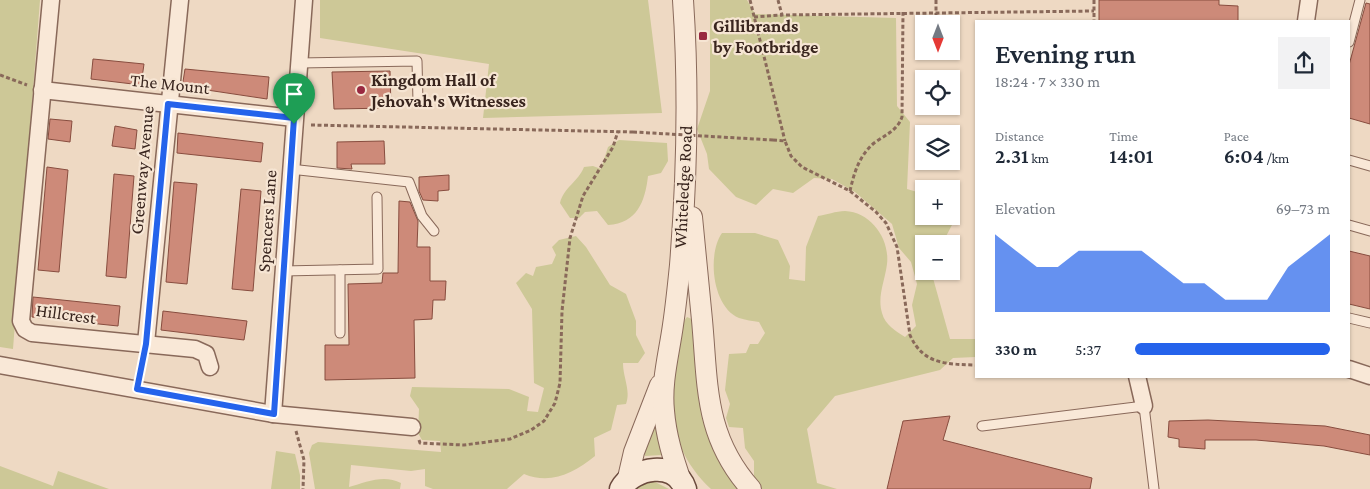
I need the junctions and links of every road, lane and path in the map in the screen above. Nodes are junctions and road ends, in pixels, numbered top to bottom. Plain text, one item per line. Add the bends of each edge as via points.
1 (51, 0) edge
2 (180, 0) edge
3 (304, 0) edge
4 (682, 0) edge
5 (750, 0) edge
6 (778, 0) edge
7 (936, 0) edge
8 (1094, 0) edge
9 (1309, 0) edge
10 (1360, 0) edge
11 (1094, 11) junction
12 (903, 12) junction
13 (936, 12) junction
14 (782, 14) junction
15 (754, 17) junction
16 (1094, 20) edge
17 (1306, 20) edge
18 (1350, 38) edge
19 (299, 63) junction
20 (0, 75) edge
21 (42, 90) junction
22 (418, 102) dead end
23 (168, 104) junction
24 (294, 121) junction
25 (618, 131) junction
26 (785, 141) junction
27 (686, 158) junction
28 (1350, 160) edge
29 (1370, 166) edge
30 (290, 169) junction
31 (850, 191) junction
32 (377, 196) dead end
33 (1350, 225) edge
34 (434, 231) dead end
35 (1370, 231) edge
36 (283, 270) junction
37 (340, 270) junction
38 (1350, 318) edge
39 (1370, 323) edge
40 (340, 333) dead end
41 (146, 344) junction
42 (0, 364) edge
43 (975, 365) edge
44 (210, 367) dead end
45 (1350, 369) edge
46 (664, 374) junction
47 (1370, 376) edge
48 (1137, 378) edge
49 (137, 389) junction
50 (1144, 406) junction
51 (274, 414) junction
52 (297, 418) junction
53 (982, 426) dead end
54 (412, 427) joint
55 (621, 484) edge
56 (685, 486) edge
57 (303, 489) edge
58 (751, 489) edge
59 (1154, 489) edge

1 - 21 street, Hillcrest
2 - 23 street, Greenway Avenue
3 - 19 street, Spencers Lane
4 - 27 street, Whiteledge Road
5 - 15 path
6 - 14 path
7 - 13 path
8 - 11 path
9 - 17 street
10 - 18 lane
11 - 13 path
11 - 16 path
12 - 13 path
12 - 14 path
12 - 31 path via 902,117 894,130 860,159
14 - 15 path
15 - 26 path
19 - 22 lane via 417,61
19 - 24 street, Spencers Lane
20 - 21 path
21 - 23 street, The Mount
21 - 41 street, Hillcrest via 21,321 32,333
23 - 24 street, The Mount
23 - 41 street, Greenway Avenue
24 - 25 path
24 - 30 street, Spencers Lane
25 - 26 path, bridge
25 - 54 path via 583,196 575,218 566,259 560,383 555,403 544,421 510,438 464,444 420,443
26 - 31 path via 791,156 802,167
27 - 46 street, Whiteledge Road via 680,265
27 - 58 street via 710,409 719,441
28 - 29 lane
30 - 34 lane via 409,182 422,216
30 - 36 street, Spencers Lane
31 - 43 path via 876,212 892,234 910,335 915,347 934,361
32 - 37 lane via 378,269
33 - 35 lane
36 - 37 lane
36 - 51 street, Spencers Lane
37 - 40 lane
38 - 39 lane
41 - 44 street, Hillcrest via 201,350 206,354
41 - 49 path
42 - 49 street
45 - 47 street
46 - 55 street, Whiteledge Road
46 - 56 street, Whiteledge Road via 665,420 670,450
48 - 50 street
49 - 51 street
50 - 53 lane
50 - 59 lane
51 - 52 street
52 - 54 street
52 - 57 path via 296,434 304,460
55 - 56 main road via 648,469 658,469

